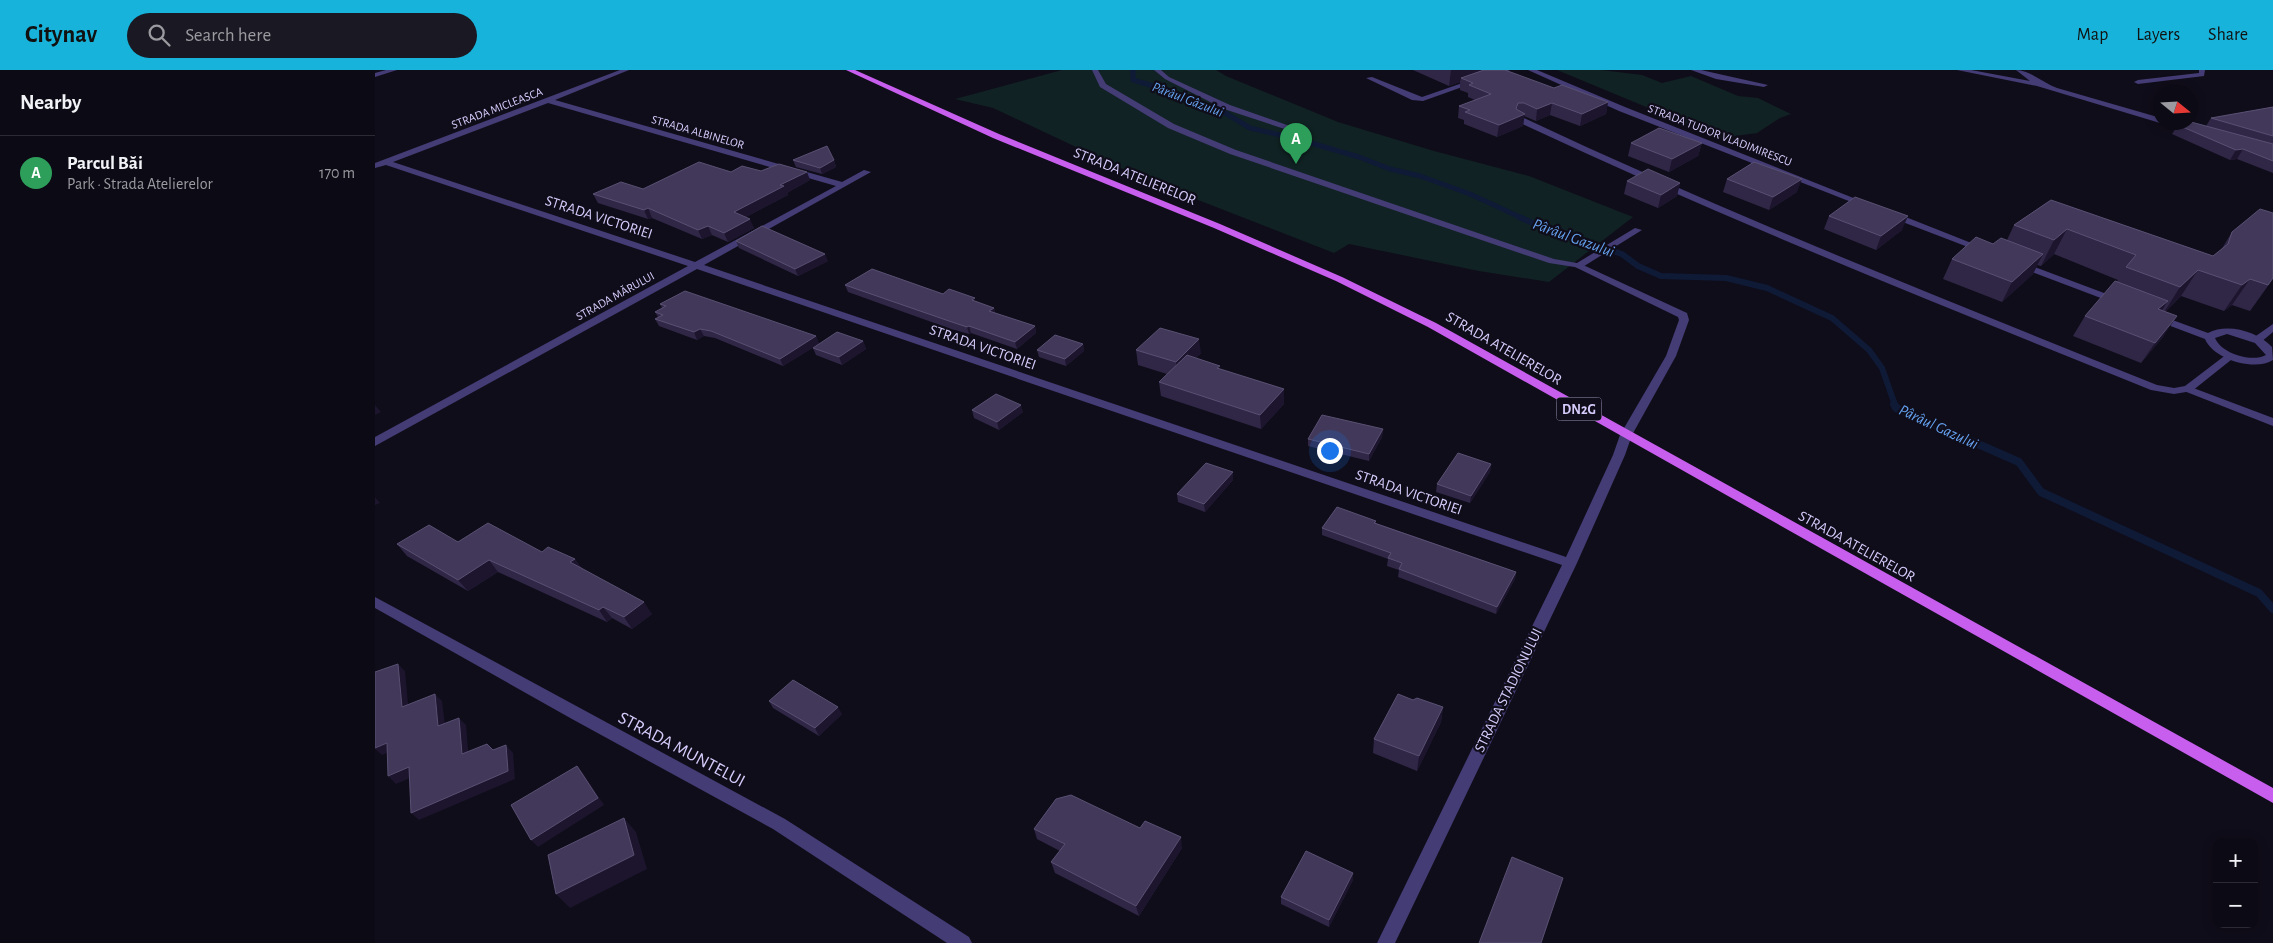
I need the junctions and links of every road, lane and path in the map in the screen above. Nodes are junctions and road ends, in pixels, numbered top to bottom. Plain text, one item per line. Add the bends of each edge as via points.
1 (394, 70) edge
2 (626, 70) edge
3 (849, 70) edge
4 (1095, 70) edge
5 (1157, 70) edge
6 (1507, 70) edge
7 (1531, 70) edge
8 (1694, 70) edge
9 (1960, 70) edge
10 (2019, 70) edge
11 (2203, 70) edge
12 (375, 74) edge
13 (1369, 78) dead end
14 (2138, 82) dead end
15 (1765, 85) dead end
16 (2041, 85) junction
17 (547, 100) junction
18 (1519, 119) edge
19 (2153, 119) edge
20 (2195, 130) edge
21 (1303, 132) dead end
22 (2205, 133) edge
23 (380, 164) edge
24 (867, 172) dead end
25 (843, 185) junction
26 (1638, 230) dead end
27 (1991, 253) edge
28 (2009, 260) edge
29 (696, 266) junction
30 (1578, 266) junction
31 (2130, 306) edge
32 (2148, 314) edge
33 (2273, 327) edge
34 (2209, 337) junction
35 (2257, 340) junction
36 (2231, 356) junction
37 (2271, 359) edge
38 (2188, 389) junction
39 (2273, 422) edge
40 (1626, 435) junction
41 (375, 442) edge
42 (1570, 563) junction
43 (375, 602) edge
44 (2273, 796) edge
45 (963, 943) edge
46 (1386, 943) edge

1 - 12 street
2 - 17 street, STRADA MICLEASCA
3 - 40 main road, STRADA ATELIERELOR / DN2G via 973,126 1339,279 1432,325
4 - 30 street via 1103,85 1171,126 1233,152 1552,261
5 - 21 street via 1227,107
6 - 13 street via 1423,99
7 - 27 street, STRADA TUDOR VLADIMIRESCU via 1622,109
8 - 15 street via 1716,78
9 - 16 street
10 - 16 street
11 - 14 street via 2202,75
16 - 19 street
17 - 23 street, STRADA MICLEASCA
17 - 25 street, STRADA ALBINELOR
18 - 38 street via 1587,152 1833,258 2127,378 2155,388
20 - 22 street
23 - 29 street, STRADA VICTORIEI
24 - 25 street, STRADA MĂRULUI
25 - 29 street, STRADA MĂRULUI
26 - 30 street
28 - 31 street
29 - 41 street, STRADA MĂRULUI
29 - 42 street, STRADA VICTORIEI
30 - 40 street, STRADA STADIONULUI via 1683,315 1671,356
32 - 34 street
33 - 35 street
34 - 35 street via 2227,331
34 - 36 street via 2215,347
35 - 37 street via 2269,350
36 - 37 street via 2253,361
36 - 38 street
38 - 39 street
40 - 42 street, STRADA STADIONULUI
40 - 44 main road, STRADA ATELIERELOR / DN2G
42 - 46 street, STRADA STADIONULUI
43 - 45 street, STRADA MUNTELUI via 779,824

